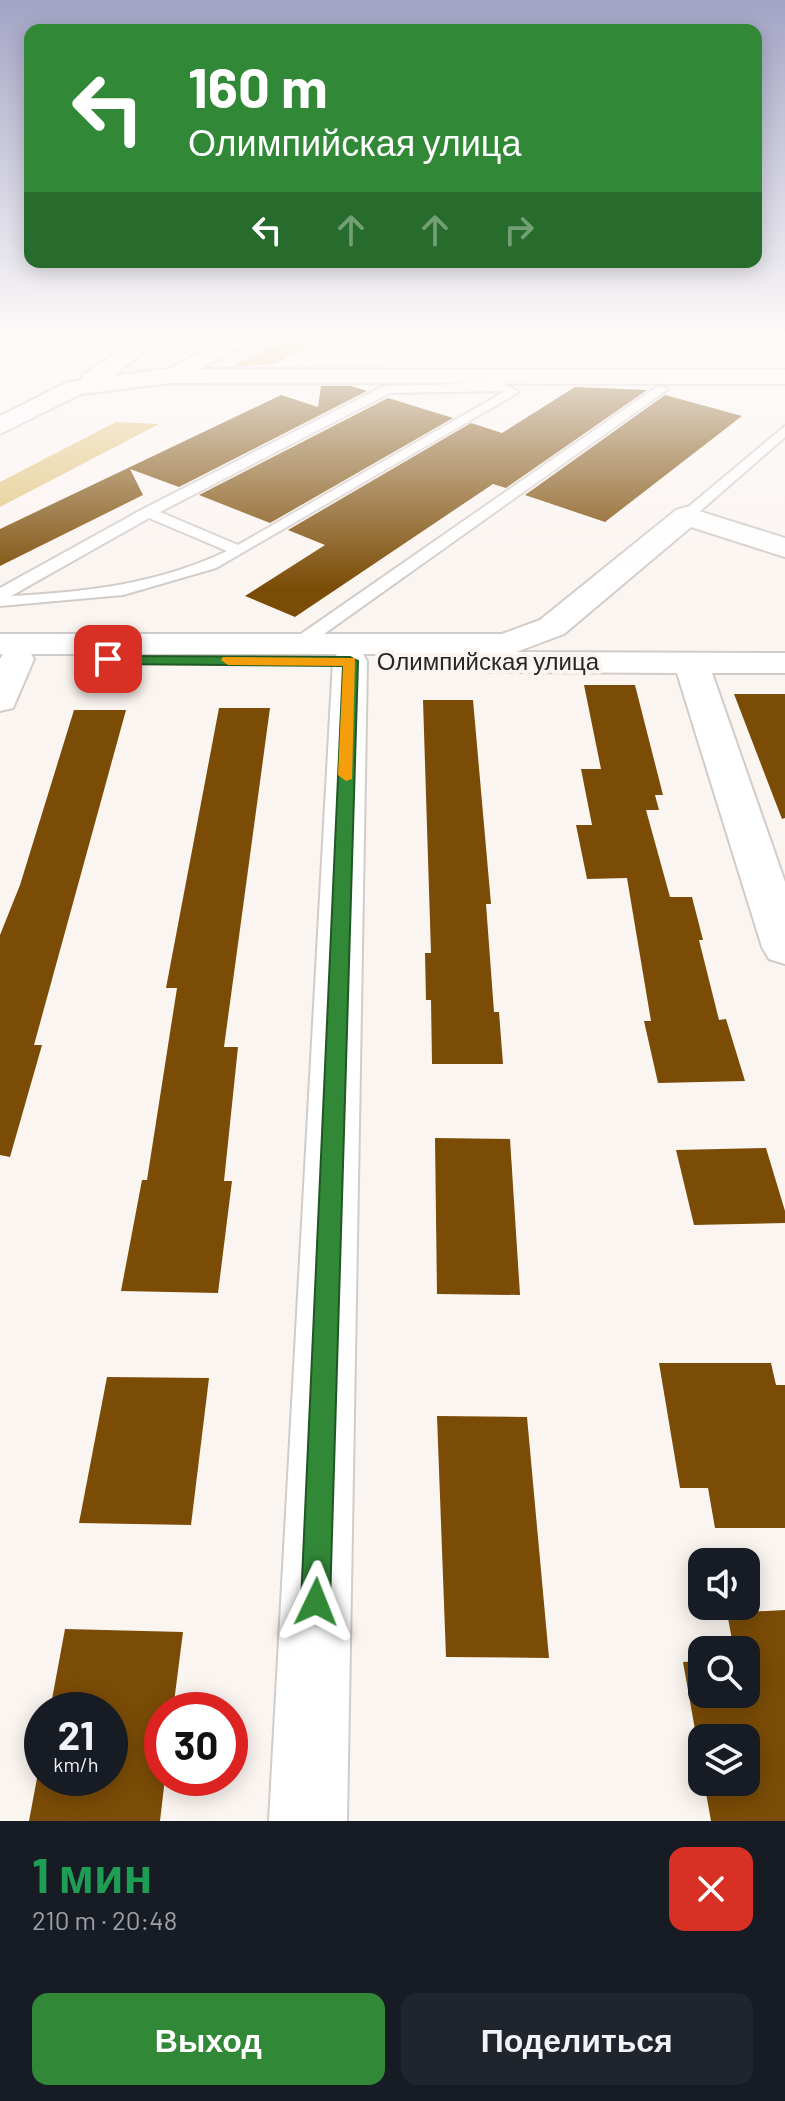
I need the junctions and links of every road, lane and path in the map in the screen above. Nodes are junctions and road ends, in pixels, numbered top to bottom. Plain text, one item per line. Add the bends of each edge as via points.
1 (331, 418) edge
2 (469, 418) edge
3 (621, 418) edge
4 (785, 430) edge
5 (148, 512) junction
6 (686, 516) junction
7 (785, 548) edge
8 (239, 551) junction
9 (0, 595) edge
10 (0, 601) edge
11 (294, 647) junction
12 (6, 654) edge
13 (350, 661) junction
14 (691, 663) junction
15 (785, 663) edge
16 (0, 700) edge
17 (785, 947) edge
18 (308, 1821) edge

1 - 5 lane
2 - 8 lane
3 - 11 lane
4 - 6 lane
5 - 8 lane
5 - 9 lane
6 - 7 street
6 - 11 street, Олимпийская улица via 552,627 529,639 481,645
8 - 10 lane via 175,580 139,588
11 - 12 street, Олимпийская улица
12 - 13 street, Олимпийская улица
12 - 16 street
13 - 14 street, Олимпийская улица
13 - 18 street
14 - 15 street, Олимпийская улица
14 - 17 street

